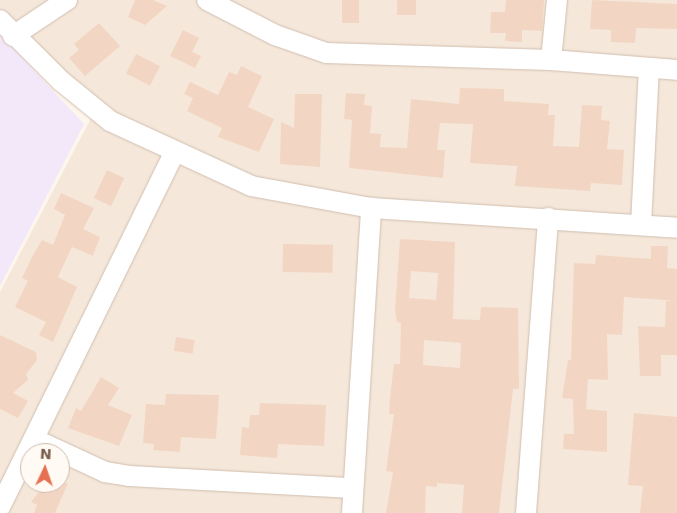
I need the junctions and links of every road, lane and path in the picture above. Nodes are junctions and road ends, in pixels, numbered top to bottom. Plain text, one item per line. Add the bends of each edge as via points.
1 (67, 0) edge
2 (207, 0) edge
3 (557, 0) edge
4 (0, 20) edge
5 (13, 36) junction
6 (551, 60) junction
7 (649, 68) junction
8 (677, 70) edge
9 (174, 153) junction
10 (371, 208) junction
11 (548, 218) junction
12 (641, 225) junction
13 (677, 228) edge
14 (34, 439) junction
15 (353, 488) junction
16 (0, 507) edge
17 (352, 513) edge
18 (526, 513) edge

1 - 5 street
2 - 6 street via 275,35 326,53
3 - 6 street
4 - 5 street
5 - 9 street via 110,121
6 - 7 street
7 - 8 street
7 - 12 street
9 - 10 street via 251,186
9 - 14 street
10 - 11 street
10 - 15 street
11 - 12 street
11 - 18 street
12 - 13 street
14 - 15 street via 106,472 128,476
14 - 16 street
15 - 17 street

